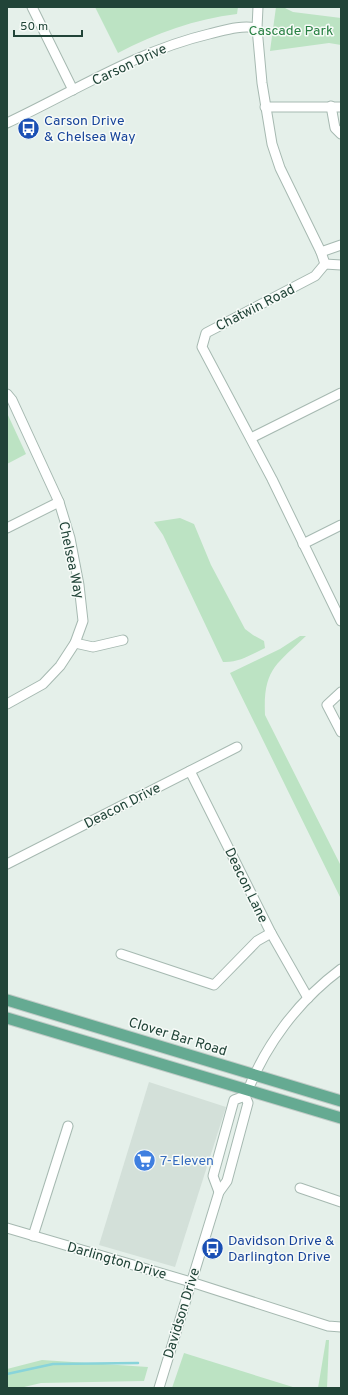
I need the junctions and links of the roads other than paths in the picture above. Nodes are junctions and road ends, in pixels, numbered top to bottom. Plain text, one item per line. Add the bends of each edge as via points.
1 (32, 7) edge
2 (258, 7) edge
3 (257, 28) junction
4 (73, 90) junction
5 (331, 106) junction
6 (265, 107) junction
7 (341, 107) edge
8 (7, 123) edge
9 (341, 134) edge
10 (341, 245) edge
11 (321, 252) junction
12 (325, 264) junction
13 (341, 265) edge
14 (341, 393) edge
15 (7, 394) edge
16 (251, 438) junction
17 (58, 502) junction
18 (341, 525) edge
19 (7, 528) edge
20 (303, 544) junction
21 (341, 621) edge
22 (123, 640) dead end
23 (75, 643) junction
24 (341, 692) edge
25 (7, 704) edge
26 (341, 732) edge
27 (237, 746) dead end
28 (190, 771) junction
29 (7, 864) edge
30 (270, 933) junction
31 (121, 954) dead end
32 (341, 969) edge
33 (308, 998) junction
34 (7, 1000) edge
35 (7, 1018) edge
36 (254, 1075) junction
37 (246, 1093) junction
38 (341, 1101) edge
39 (341, 1118) edge
40 (68, 1126) dead end
41 (300, 1188) dead end
42 (219, 1192) junction
43 (341, 1202) edge
44 (7, 1228) edge
45 (33, 1236) junction
46 (191, 1282) junction
47 (341, 1327) edge
48 (159, 1388) edge

1 - 4 street
2 - 3 street
3 - 4 street, Carson Drive via 243,26 181,40
3 - 6 street
4 - 8 street, Carson Drive
5 - 6 street
5 - 7 street
5 - 9 street via 335,128
6 - 11 street via 272,144 280,168
10 - 11 street
11 - 12 street
12 - 13 street
12 - 16 street, Chatwin Road via 315,276 206,333 202,347
14 - 16 street
15 - 17 street, Chelsea Way
16 - 20 street, Chatwin Road
17 - 19 street
17 - 23 street, Chelsea Way via 70,538 79,585 83,622
18 - 20 street
20 - 21 street, Chatwin Road
22 - 23 street via 93,647
23 - 25 street, Chelsea Way via 60,666 43,684
24 - 26 street via 327,705
27 - 28 street, Deacon Drive
28 - 29 street, Deacon Drive
28 - 30 street, Deacon Lane
30 - 31 street via 257,941 214,985
30 - 33 street, Deacon Lane
32 - 33 street via 318,986
33 - 36 street via 289,1019
34 - 36 main road, Clover Bar Road
35 - 37 main road
36 - 37 street
36 - 38 main road, Clover Bar Road
37 - 39 main road
37 - 42 street, Davidson Drive via 248,1103 227,1180
37 - 42 street via 234,1100 213,1176
40 - 45 street
41 - 43 street
42 - 46 street, Davidson Drive
44 - 45 street, Darlington Drive
45 - 46 street, Darlington Drive
46 - 47 street, Darlington Drive via 328,1326
46 - 48 street, Davidson Drive

